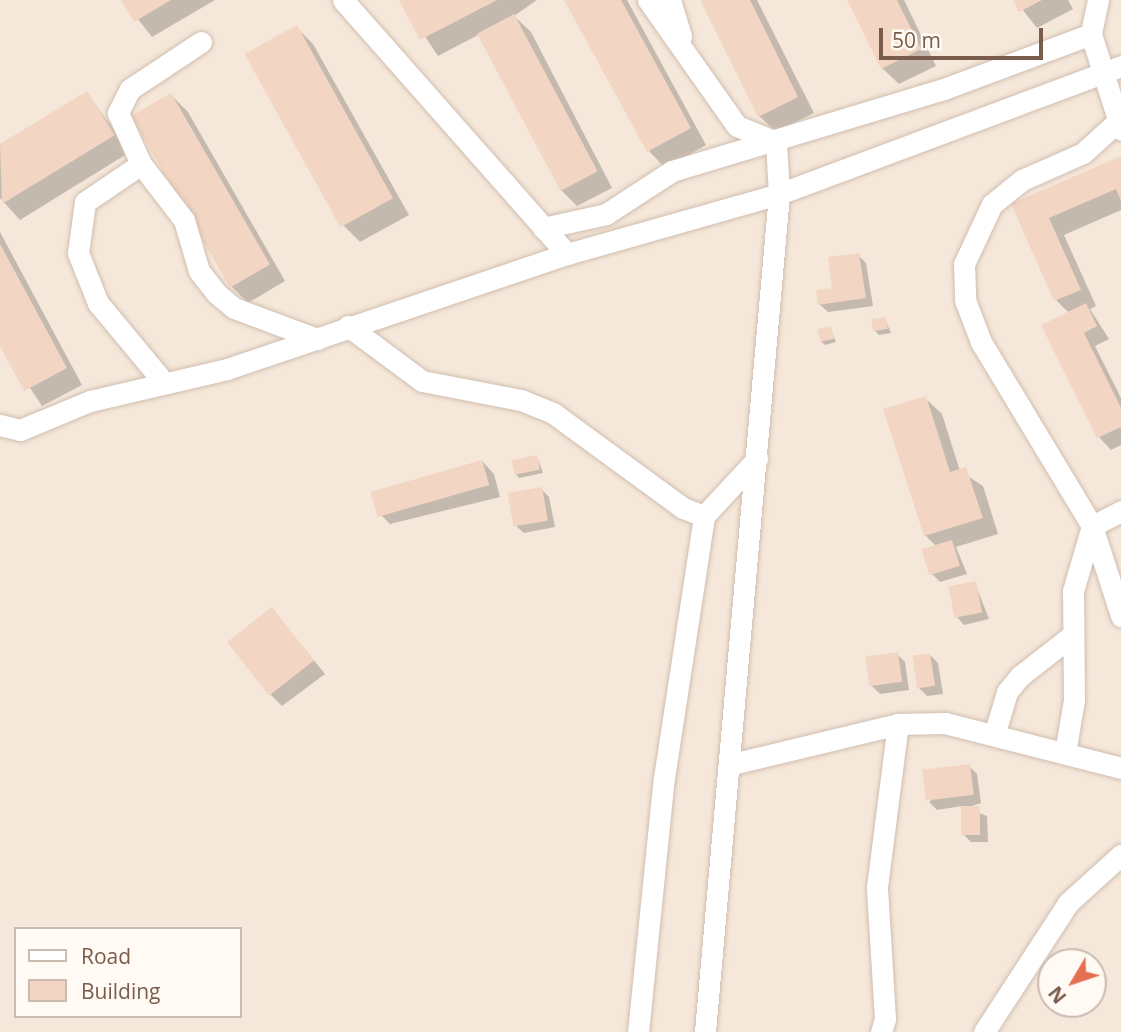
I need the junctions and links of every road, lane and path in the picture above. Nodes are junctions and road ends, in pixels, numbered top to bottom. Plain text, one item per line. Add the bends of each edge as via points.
1 (344, 0) edge
2 (648, 0) edge
3 (670, 0) edge
4 (1098, 0) edge
5 (1091, 34) junction
6 (201, 43) dead end
7 (685, 51) junction
8 (1112, 69) edge
9 (1118, 126) edge
10 (776, 142) junction
11 (141, 164) junction
12 (779, 194) junction
13 (606, 214) junction
14 (543, 228) junction
15 (633, 235) junction
16 (566, 254) junction
17 (348, 326) junction
18 (317, 340) junction
19 (162, 380) junction
20 (0, 425) edge
21 (757, 458) junction
22 (1121, 511) edge
23 (704, 516) junction
24 (1092, 526) junction
25 (1121, 616) edge
26 (1070, 638) junction
27 (898, 724) junction
28 (995, 732) junction
29 (1065, 752) junction
30 (733, 764) junction
31 (1121, 768) edge
32 (1121, 855) edge
33 (638, 1032) edge
34 (705, 1032) edge
35 (881, 1032) edge
36 (985, 1032) edge

1 - 14 street
2 - 7 street
3 - 7 street
4 - 5 street
5 - 8 street
5 - 10 street
6 - 11 street via 190,45 125,97 118,113
7 - 10 street via 737,126
8 - 9 street
8 - 12 street
9 - 24 street via 1083,153 1021,180 992,204 964,264 965,300 981,342
10 - 12 street
10 - 13 street via 672,171
11 - 18 street via 170,196 199,271 216,293 234,308
11 - 19 street via 85,202 78,253 99,303
12 - 15 street
12 - 21 street
13 - 14 street
13 - 15 street
14 - 16 street
15 - 16 street
16 - 17 street
17 - 18 street
17 - 23 street via 422,382 521,400 552,413 683,508
18 - 19 street via 227,369
19 - 20 street via 20,429
21 - 23 street
21 - 30 street
22 - 24 street
23 - 33 street via 663,779
24 - 25 street
24 - 26 street via 1073,591
26 - 28 street via 1020,676 1007,692
26 - 29 street via 1074,700
27 - 28 street
27 - 30 street
27 - 35 street via 877,887 885,1019
28 - 29 street
29 - 31 street
30 - 34 street
32 - 36 street via 1068,903

